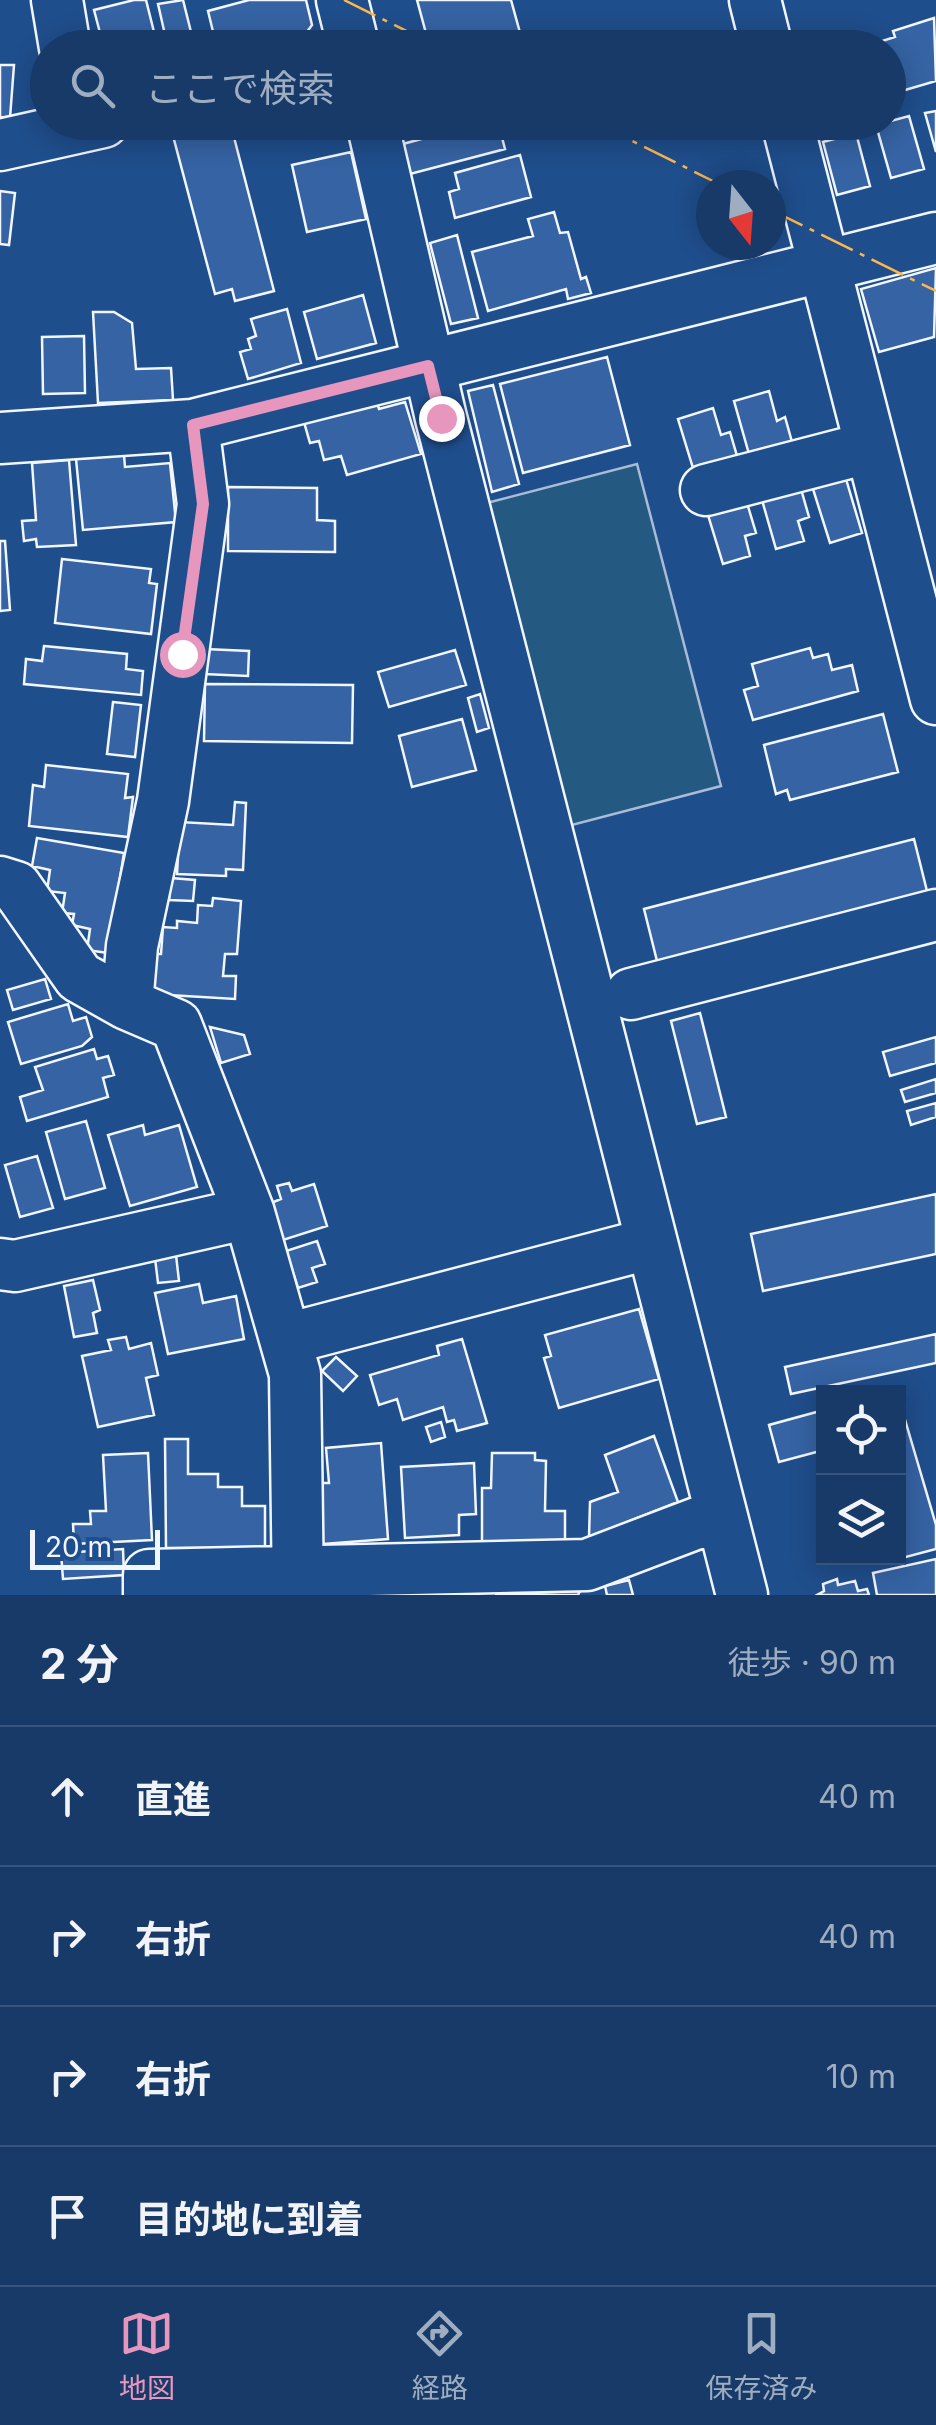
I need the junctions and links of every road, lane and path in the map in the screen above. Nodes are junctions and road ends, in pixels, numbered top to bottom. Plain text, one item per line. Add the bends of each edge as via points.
1 (57, 0) edge
2 (342, 0) edge
3 (755, 0) edge
4 (62, 30) edge
5 (350, 30) edge
6 (762, 30) edge
7 (30, 138) edge
8 (376, 140) edge
9 (792, 140) edge
10 (0, 145) edge
11 (936, 238) edge
12 (825, 267) junction
13 (428, 366) junction
14 (193, 425) junction
15 (0, 438) edge
16 (871, 446) junction
17 (706, 490) dead end
18 (936, 698) edge
19 (0, 882) edge
20 (936, 915) edge
21 (631, 994) dead end
22 (127, 1004) junction
23 (248, 1212) junction
24 (652, 1242) junction
25 (0, 1264) edge
26 (287, 1339) junction
27 (722, 1514) junction
28 (298, 1584) edge
29 (149, 1595) edge
30 (742, 1595) edge

1 - 4 street
2 - 5 street
3 - 6 street
7 - 10 street
8 - 13 street
9 - 12 street
11 - 12 street
12 - 13 street
12 - 16 street
13 - 14 street
13 - 24 street
14 - 15 street
14 - 22 street via 203,504 163,801 132,946
16 - 17 street
16 - 18 street
19 - 22 street via 16,887 79,977
20 - 21 street
22 - 23 street via 176,1025
23 - 25 street via 16,1266
23 - 26 street
24 - 26 street
24 - 27 street
26 - 28 street via 295,1374
27 - 28 street via 587,1565
27 - 30 street
28 - 29 street via 149,1575

